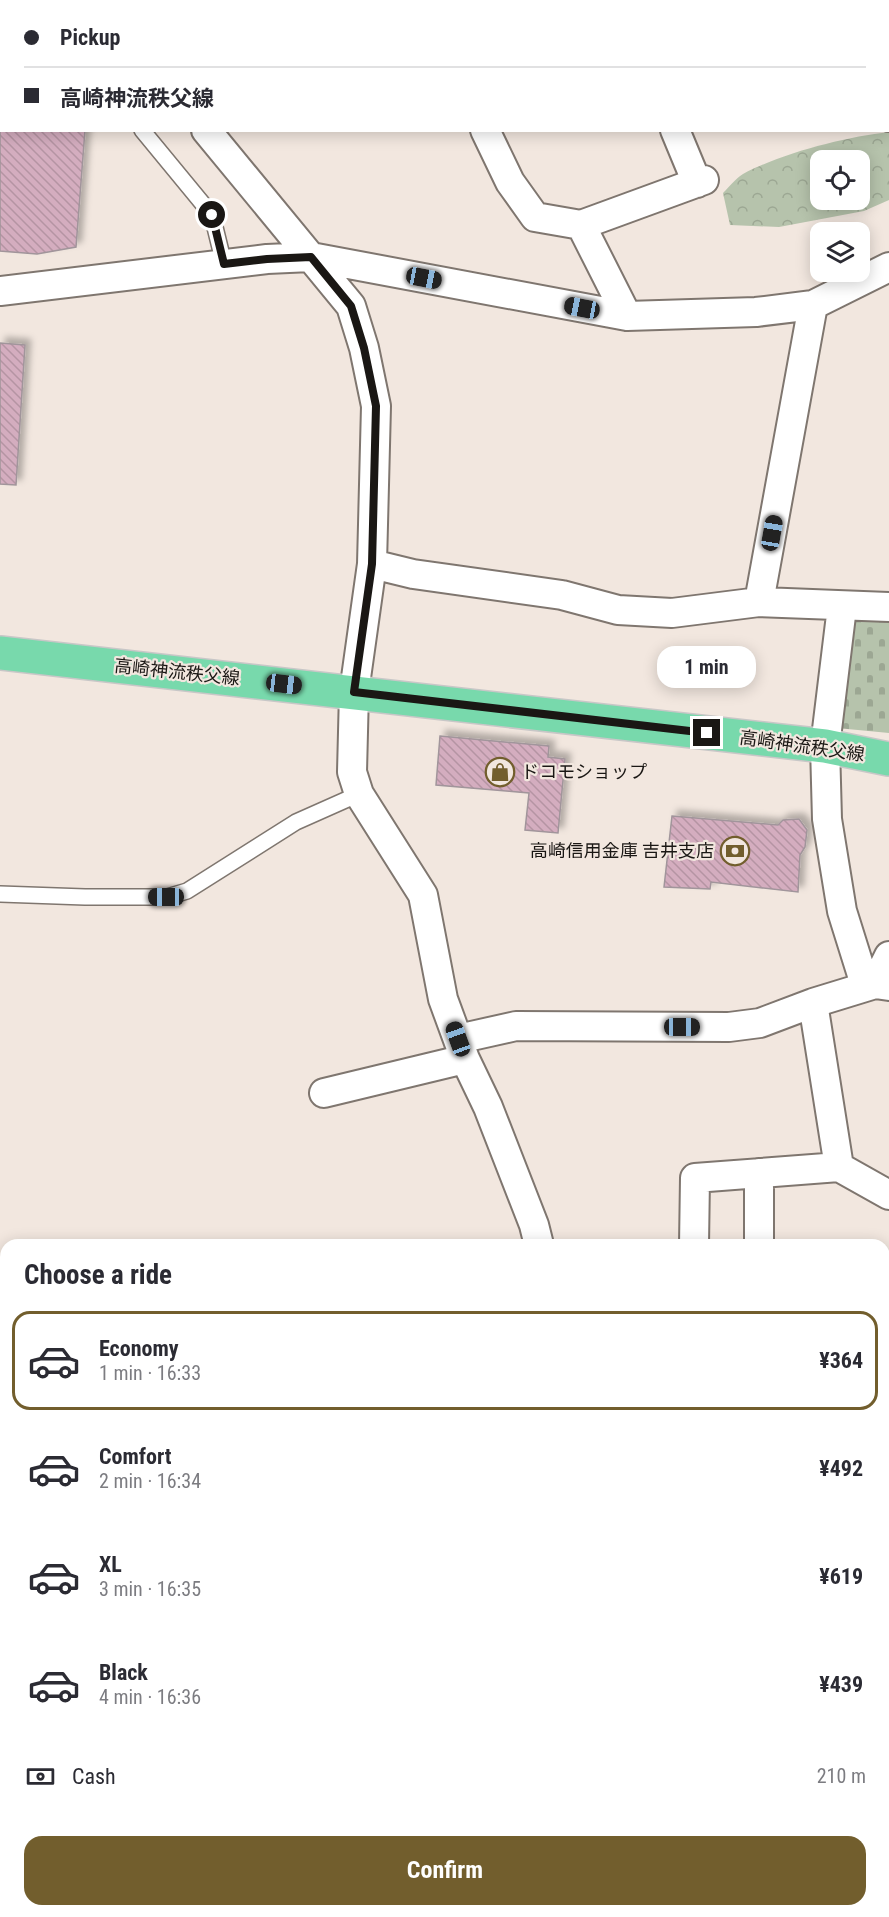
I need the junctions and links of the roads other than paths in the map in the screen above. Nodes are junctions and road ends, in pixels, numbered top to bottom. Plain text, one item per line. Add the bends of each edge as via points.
1 (144, 132) edge
2 (208, 132) edge
3 (486, 132) edge
4 (676, 132) edge
5 (581, 225) junction
6 (311, 257) junction
7 (224, 264) junction
8 (889, 267) edge
9 (0, 291) edge
10 (813, 305) junction
11 (627, 316) junction
12 (372, 564) junction
13 (759, 602) junction
14 (842, 607) junction
15 (889, 607) edge
16 (0, 653) edge
17 (354, 692) junction
18 (825, 746) junction
19 (889, 759) edge
20 (359, 794) junction
21 (0, 894) edge
22 (889, 956) edge
23 (882, 985) edge
24 (813, 1003) junction
25 (461, 1049) junction
26 (324, 1093) dead end
27 (839, 1167) junction
28 (759, 1173) junction
29 (889, 1194) edge
30 (538, 1239) edge
31 (694, 1239) edge
32 (759, 1239) edge

1 - 7 lane via 212,215
2 - 6 street
3 - 5 street via 510,182 535,216
4 - 5 street via 700,182
5 - 11 street
6 - 7 street
6 - 11 street
6 - 12 street via 351,306 376,406
7 - 9 street
8 - 10 street
10 - 11 street via 756,312
10 - 13 street
12 - 13 street via 413,574 562,595 618,610 672,613
12 - 17 street
13 - 14 street
14 - 15 street
14 - 18 street
16 - 17 main road, 高崎神流秩父線
17 - 18 main road, 高崎神流秩父線
17 - 20 street via 352,772
18 - 19 main road, 高崎神流秩父線
18 - 23 street via 827,819 842,911 862,975
20 - 21 lane via 296,822 187,891 166,897
20 - 25 street via 423,895 443,999
22 - 23 street
23 - 24 street
24 - 25 street via 760,1023 729,1027 516,1026
24 - 27 street
25 - 26 street
25 - 30 street via 492,1117
27 - 28 street
27 - 29 street
28 - 31 street via 694,1178
28 - 32 street

